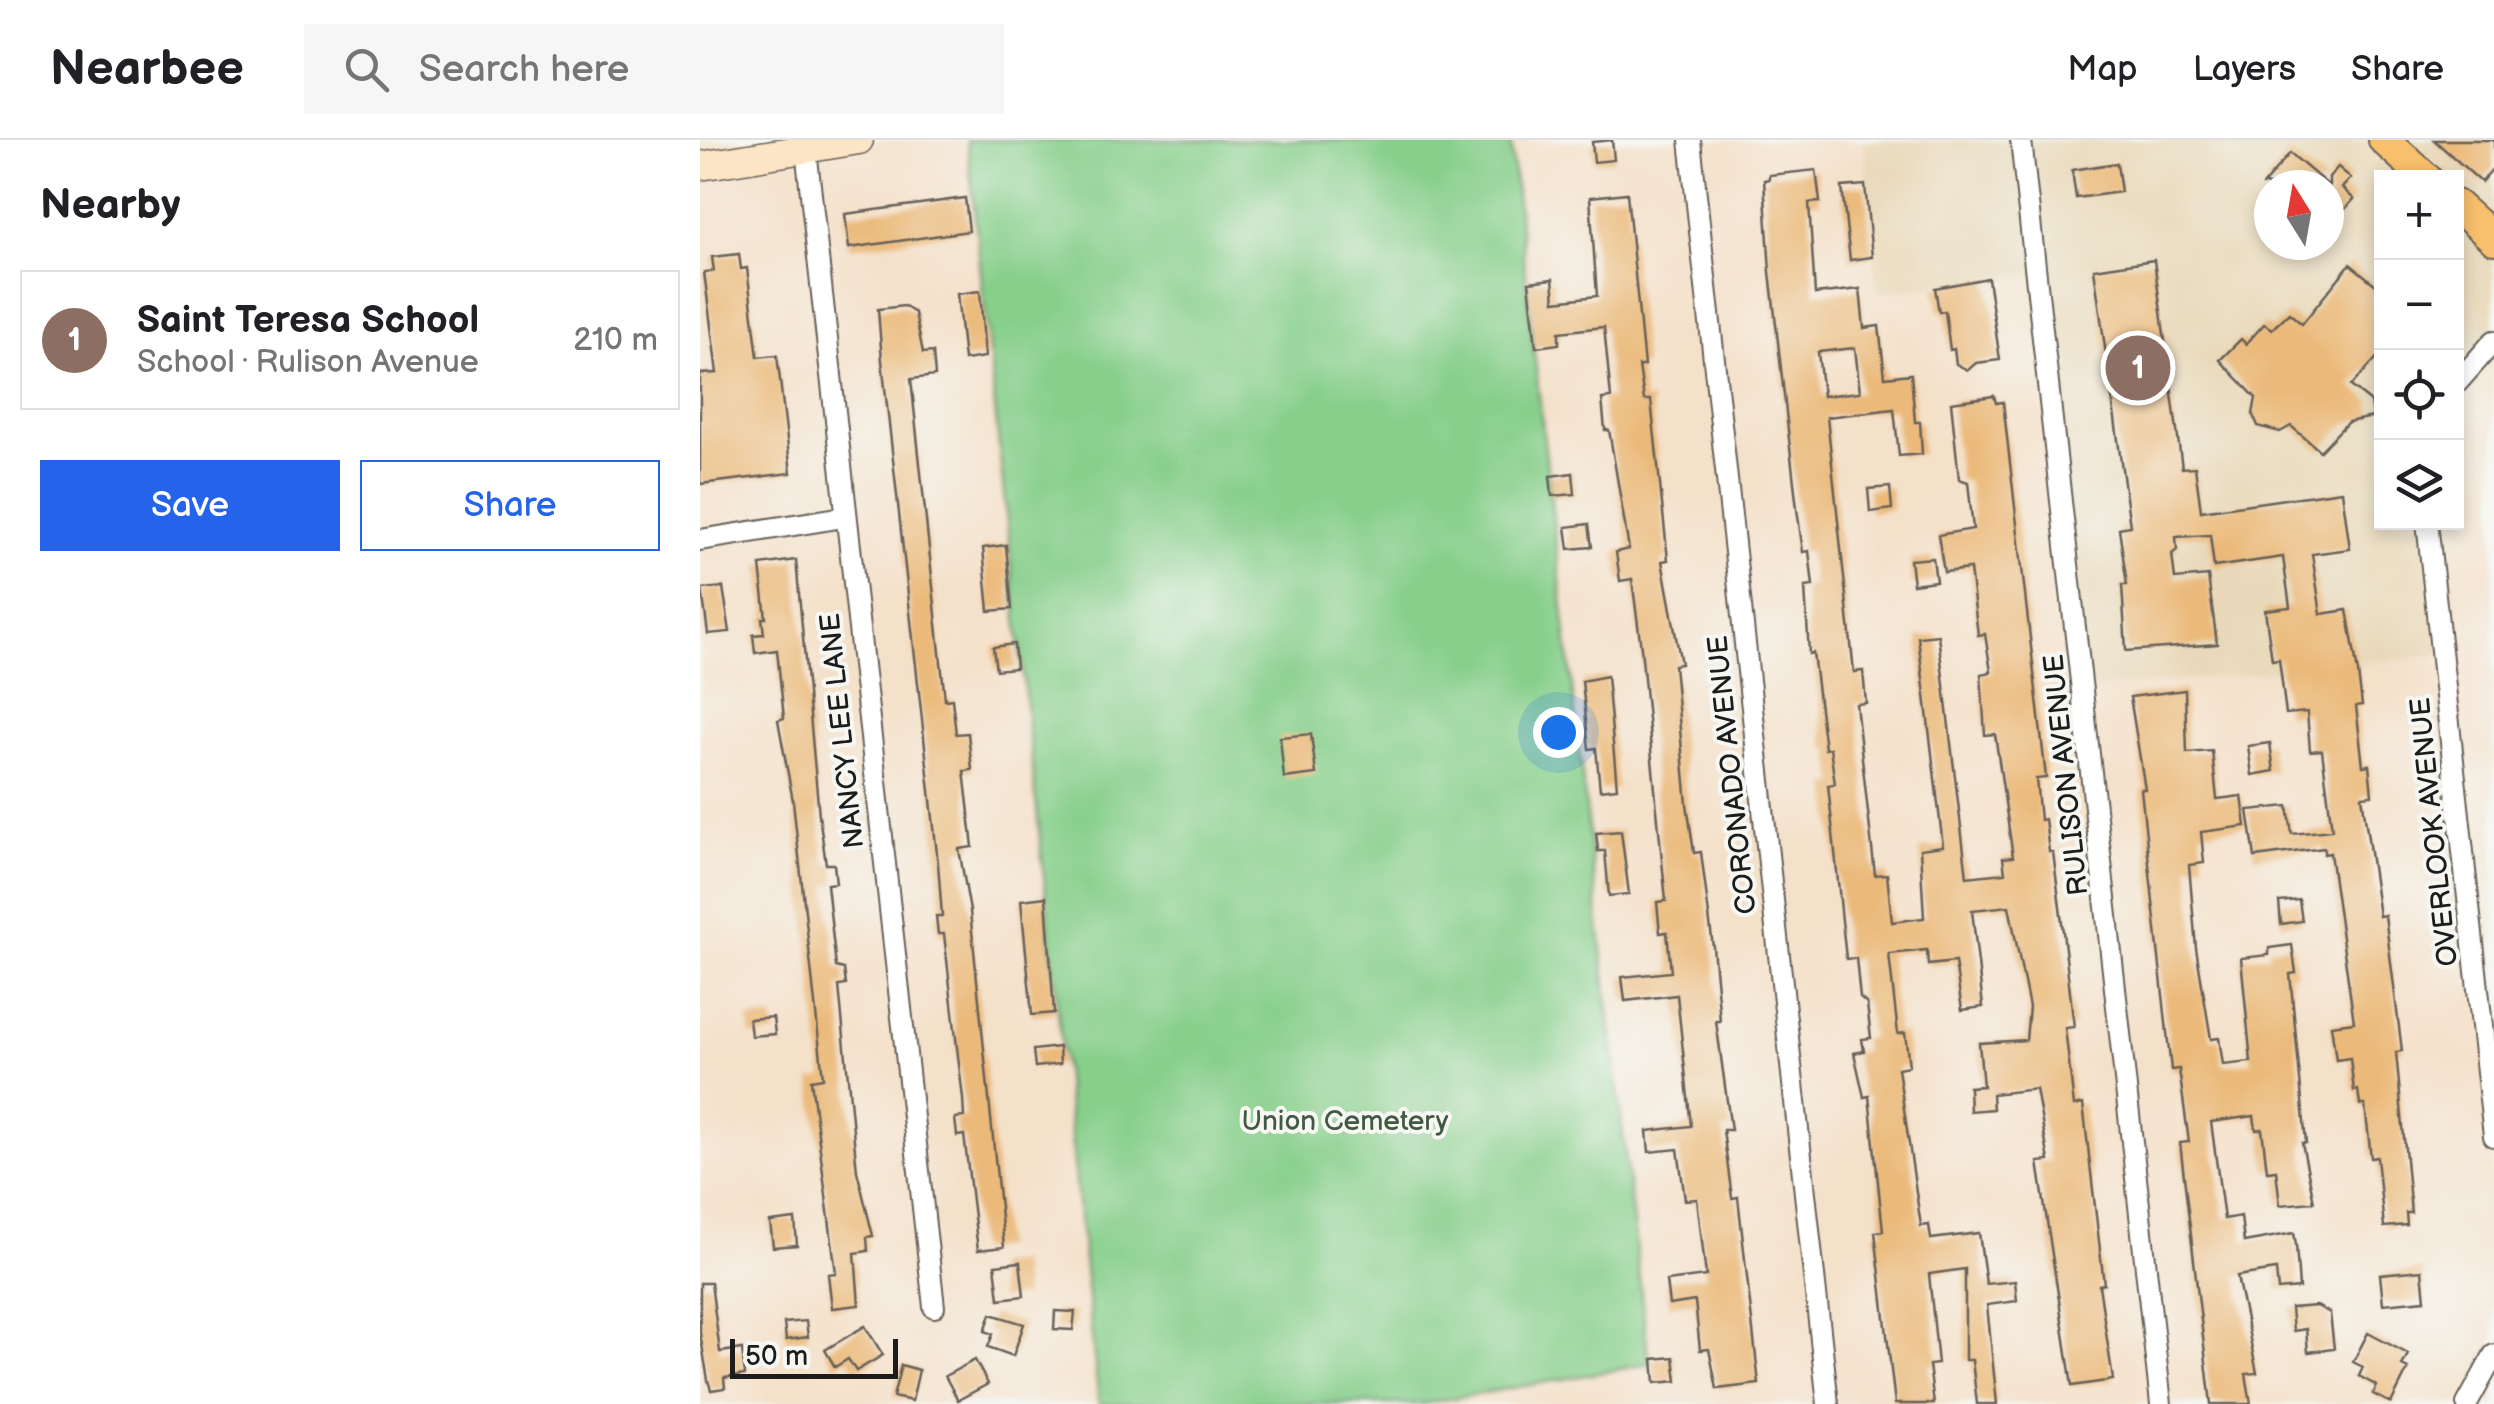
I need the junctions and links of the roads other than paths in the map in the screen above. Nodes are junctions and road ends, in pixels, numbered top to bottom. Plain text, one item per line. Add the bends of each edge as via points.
1 (859, 140) edge
2 (1690, 140) edge
3 (2021, 140) edge
4 (2384, 140) edge
5 (806, 148) junction
6 (700, 166) edge
7 (2417, 170) edge
8 (2464, 212) edge
9 (2494, 239) edge
10 (2494, 340) edge
11 (2464, 375) edge
12 (844, 517) junction
13 (2427, 530) edge
14 (700, 540) edge
15 (2494, 1136) edge
16 (934, 1307) dead end
17 (2494, 1355) edge
18 (1828, 1404) edge
19 (2161, 1404) edge
20 (2467, 1404) edge

1 - 5 street
2 - 18 street, CORONADO AVENUE
3 - 19 street, RULISON AVENUE
4 - 7 main road
5 - 6 street
5 - 12 street, NANCY LEE LANE
8 - 9 main road
10 - 11 street
12 - 14 street
12 - 16 street, NANCY LEE LANE
13 - 15 street, OVERLOOK AVENUE
17 - 20 street

